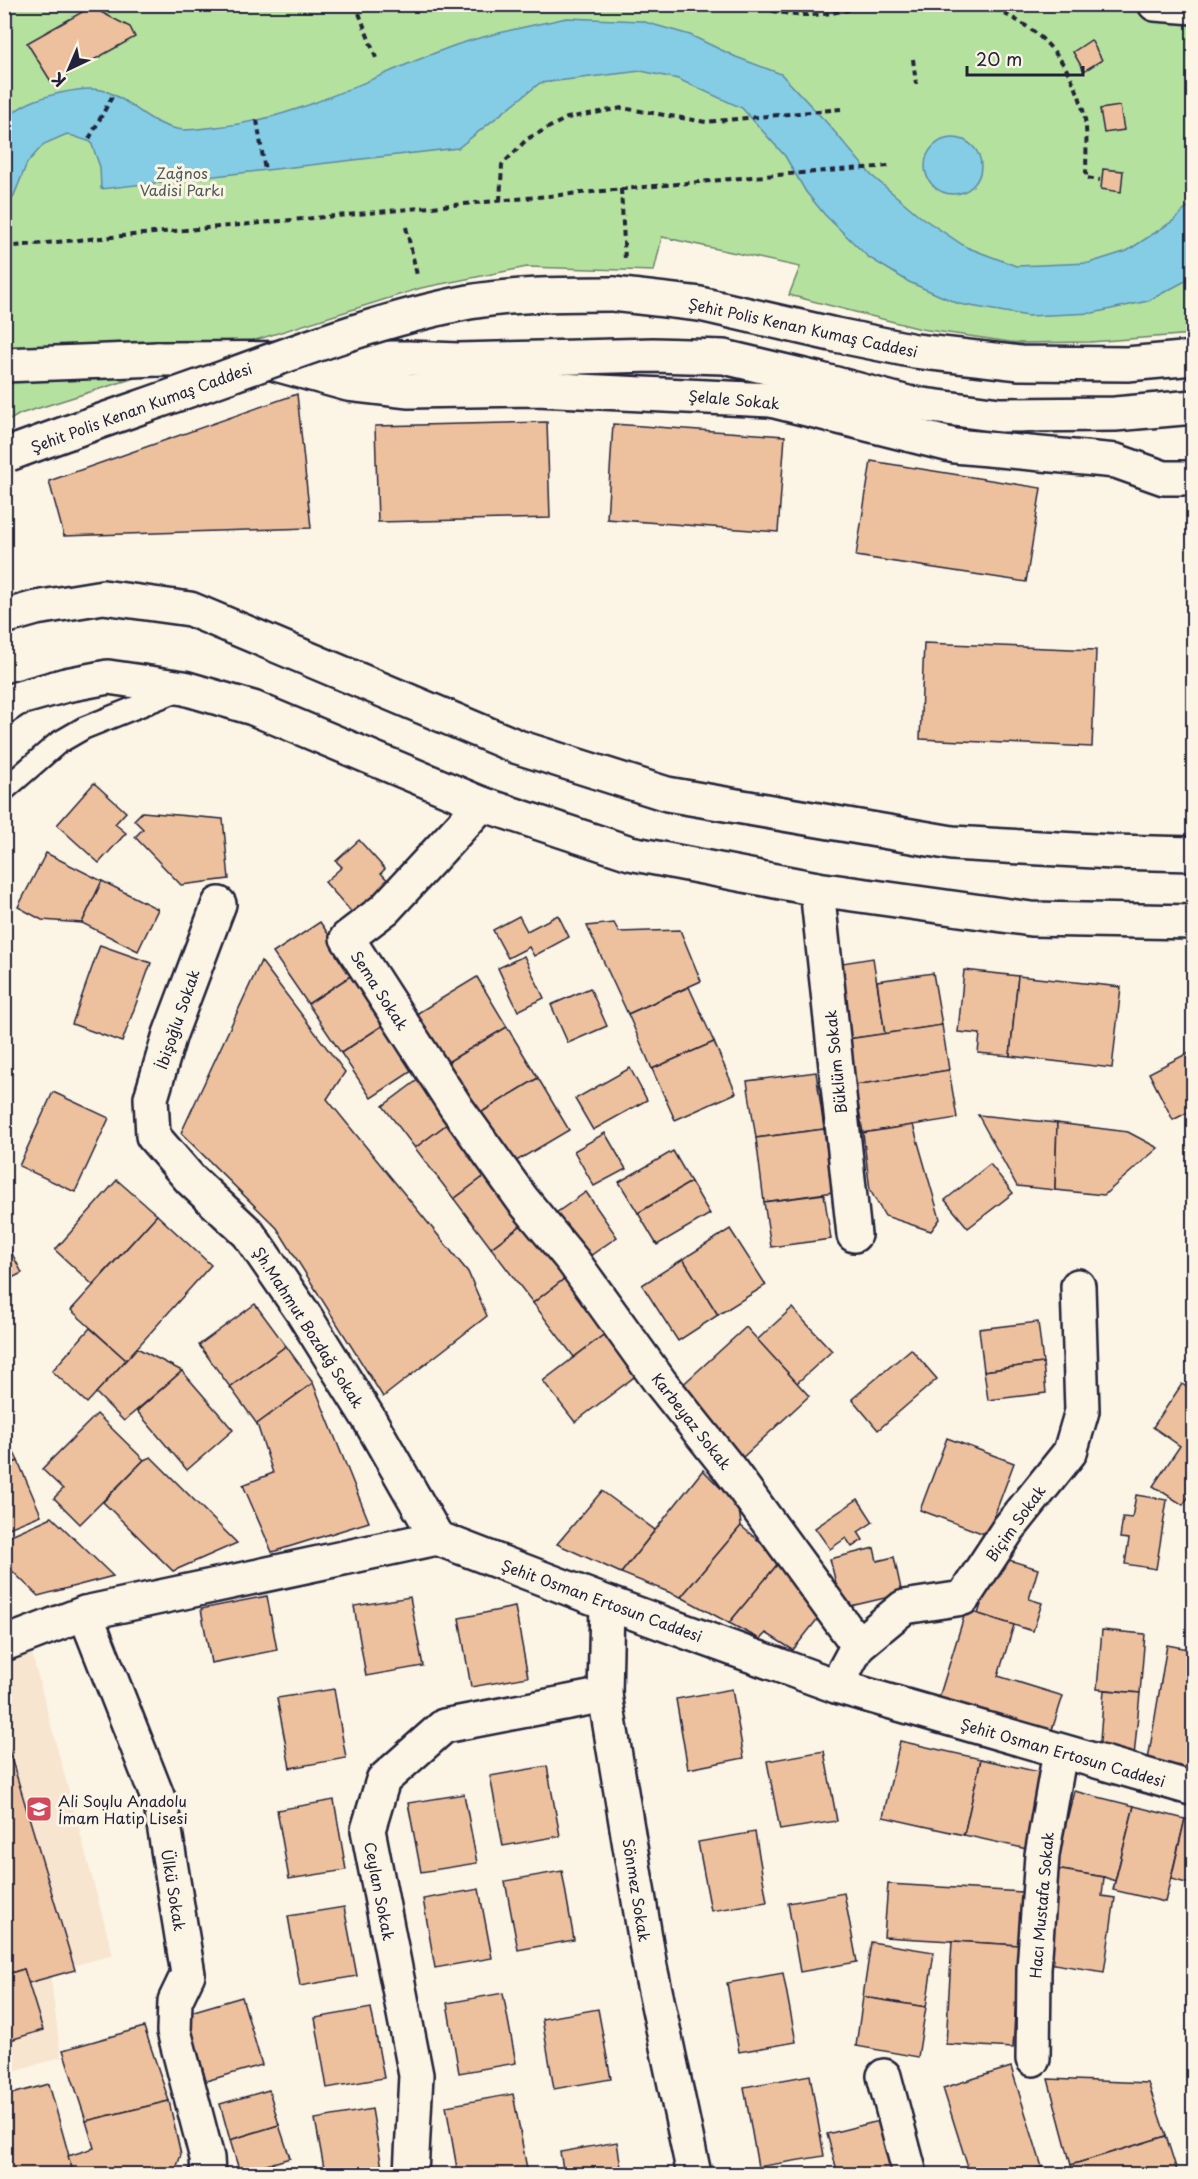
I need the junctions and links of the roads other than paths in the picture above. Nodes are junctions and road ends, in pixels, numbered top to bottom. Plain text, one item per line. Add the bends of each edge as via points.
1 (1155, 4) edge
2 (1194, 8) edge
3 (1194, 358) edge
4 (268, 362) junction
5 (4, 365) edge
6 (1194, 407) edge
7 (7, 455) edge
8 (1194, 478) edge
9 (4, 617) edge
10 (184, 688) junction
11 (4, 707) edge
12 (4, 790) edge
13 (482, 804) junction
14 (1194, 854) edge
15 (817, 889) junction
16 (219, 904) dead end
17 (1194, 922) edge
18 (153, 1136) joint
19 (522, 1199) joint
20 (854, 1235) dead end
21 (1078, 1286) dead end
22 (437, 1538) junction
23 (607, 1603) junction
24 (86, 1613) junction
25 (4, 1644) edge
26 (858, 1645) junction
27 (836, 1686) junction
28 (604, 1695) junction
29 (1060, 1752) junction
30 (1194, 1790) edge
31 (1033, 2059) dead end
32 (884, 2076) dead end
33 (208, 2175) edge
34 (411, 2175) edge
35 (694, 2175) edge
36 (910, 2175) edge

1 - 2 street
3 - 4 street, Şehit Polis Kenan Kumaş Caddesi, bridge via 1127,364 1020,363 915,351 620,282 470,302 420,313
4 - 7 street, Şehit Polis Kenan Kumaş Caddesi, bridge
4 - 8 street, Şelale Sokak via 348,384 409,391 537,389 771,400 955,446 1116,461 1164,478
5 - 6 street, Şehit Polis Kenan Kumaş Caddesi via 158,359 724,357 908,403 1000,415 1115,414
9 - 14 street via 103,597 190,609 518,747 667,794 951,843
10 - 11 street via 108,677 16,699
10 - 12 lane via 84,728 58,743
10 - 13 street via 253,708
13 - 15 street via 630,853
13 - 19 street, Sema Sokak via 385,909 347,938 456,1107
15 - 17 street via 1031,920
15 - 20 street, Büklüm Sokak
16 - 18 street, İbişoğlu Sokak via 170,1034 151,1098
18 - 22 street, Şh.Mahmut Bozdağ Sokak via 191,1180 248,1233 369,1419
19 - 26 street, Karbeyaz Sokak via 573,1261
21 - 26 street, Biçim Sokak via 1082,1411 1070,1452 1009,1528 963,1598 904,1607
22 - 23 street, Şehit Osman Ertosun Caddesi
22 - 24 street
23 - 27 street, Şehit Osman Ertosun Caddesi
23 - 28 street, Sönmez Sokak
24 - 25 street
24 - 33 street, Ülkü Sokak via 160,1806 188,1974 175,2001 174,2031
26 - 27 street, Biçim Sokak
27 - 29 street, Şehit Osman Ertosun Caddesi
28 - 34 street, Ceylan Sokak via 444,1726 383,1780 368,1830 416,2075
28 - 35 street, Sönmez Sokak via 650,1967
29 - 30 street, Şehit Osman Ertosun Caddesi
29 - 31 street, Hacı Mustafa Sokak via 1042,1855
32 - 36 street

